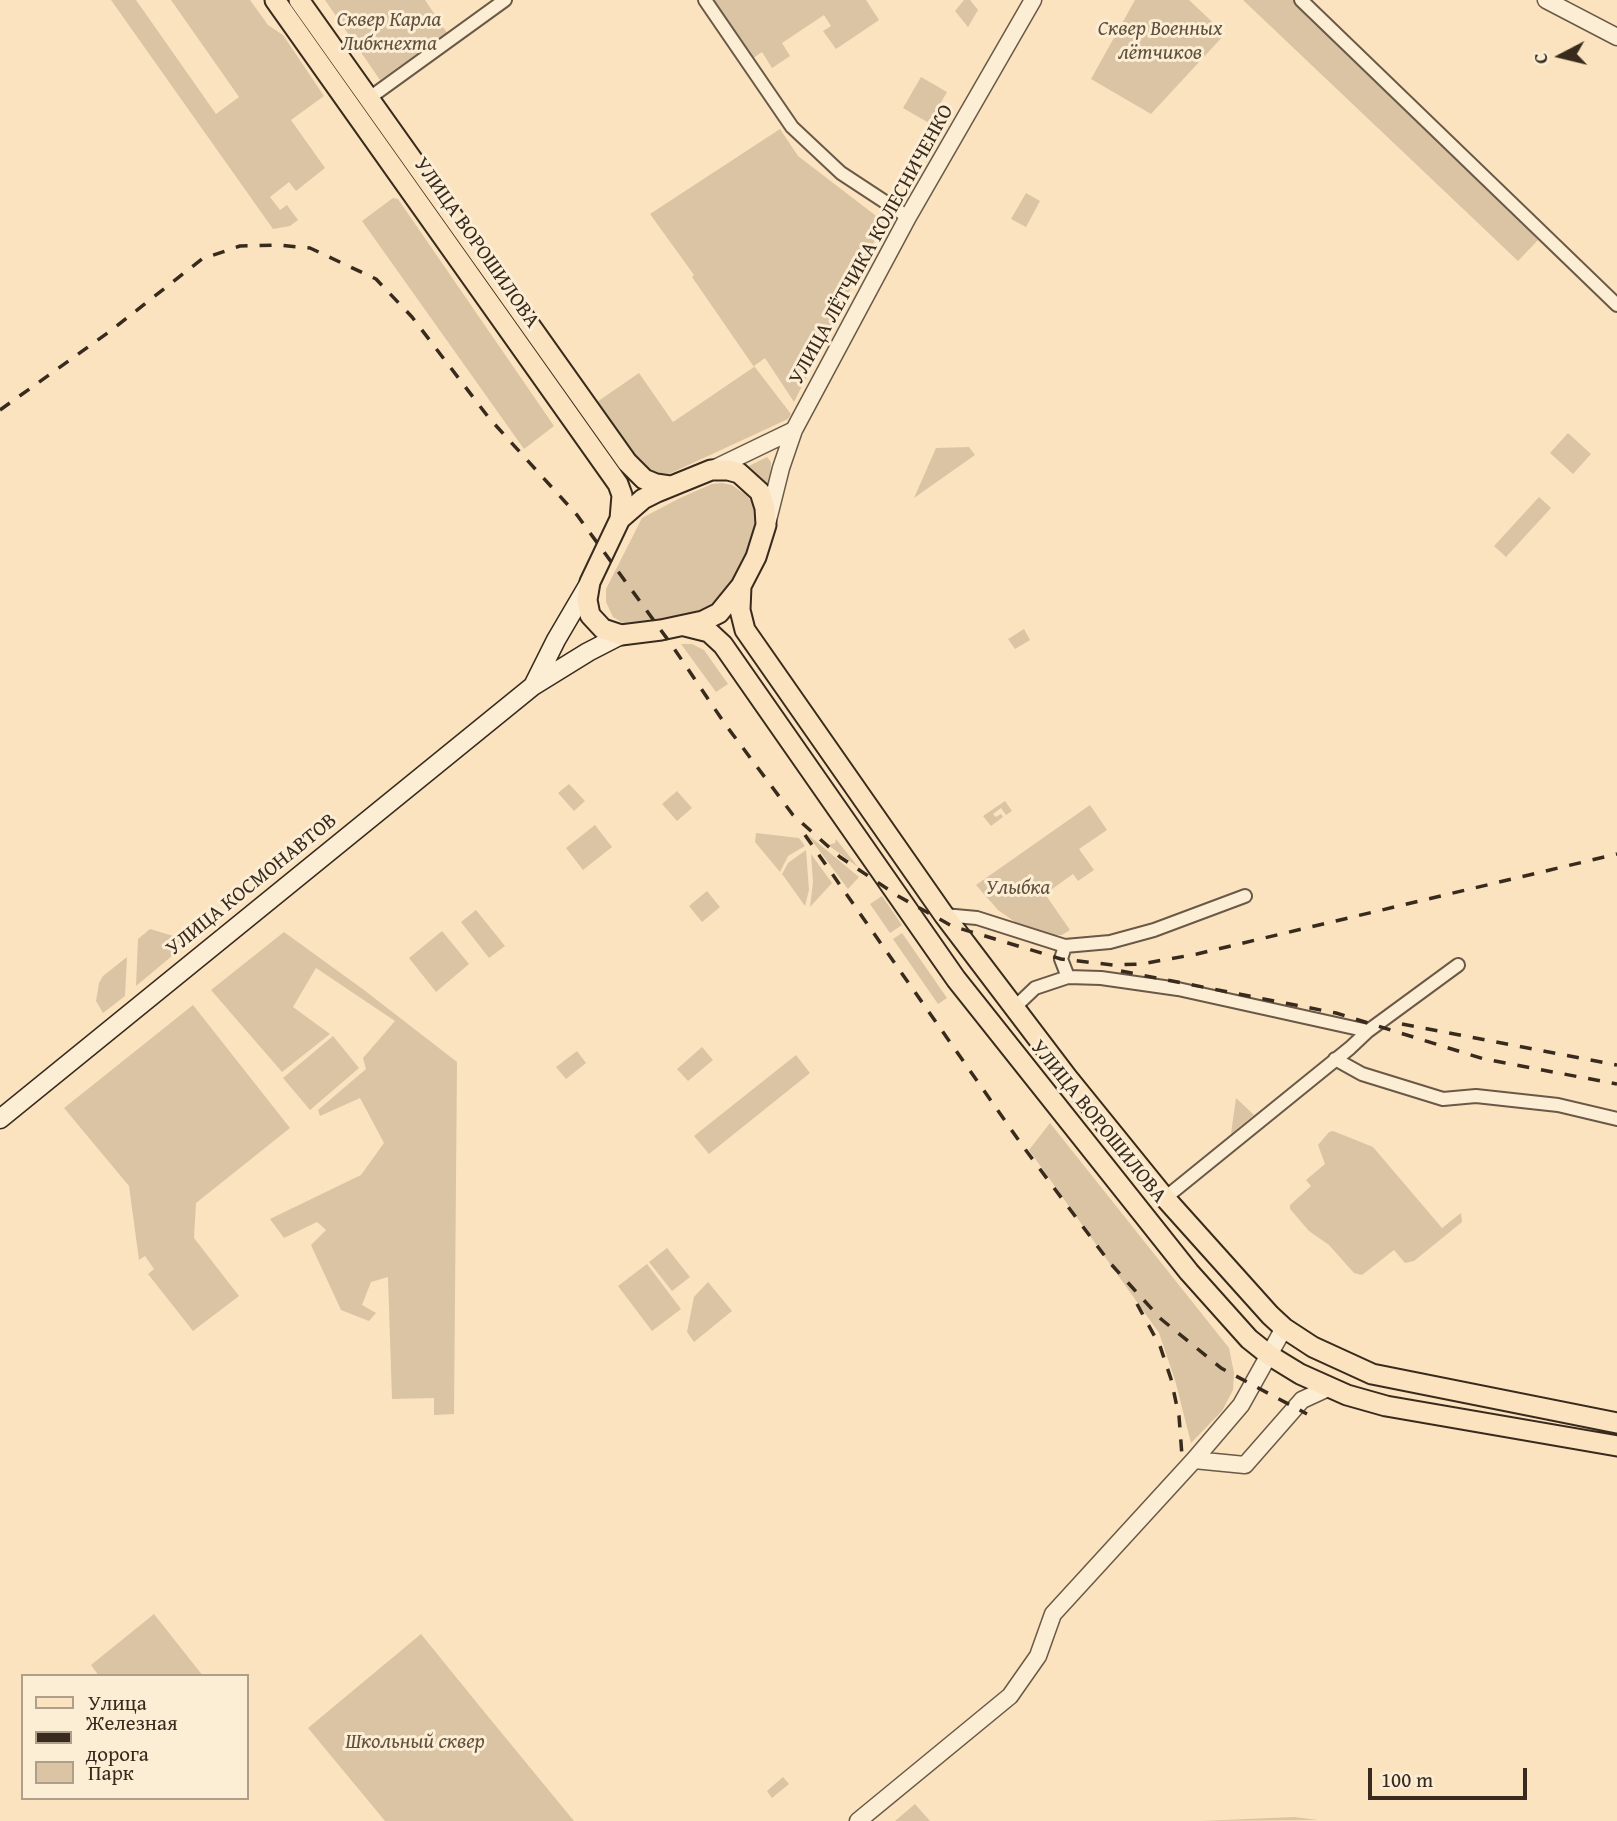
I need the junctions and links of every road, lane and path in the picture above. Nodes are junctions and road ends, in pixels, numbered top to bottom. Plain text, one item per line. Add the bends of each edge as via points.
1 (275, 0) edge
2 (299, 0) edge
3 (505, 0) edge
4 (705, 0) edge
5 (1033, 0) edge
6 (1301, 0) edge
7 (1546, 0) edge
8 (1617, 37) edge
9 (368, 99) junction
10 (908, 218) junction
11 (1617, 305) edge
12 (794, 430) junction
13 (711, 470) junction
14 (670, 486) junction
15 (621, 519) junction
16 (766, 525) junction
17 (590, 582) junction
18 (741, 586) junction
19 (685, 626) junction
20 (621, 635) junction
21 (533, 686) junction
22 (1245, 897) dead end
23 (944, 915) junction
24 (1065, 946) junction
25 (1458, 965) dead end
26 (1068, 977) junction
27 (1014, 1007) junction
28 (1368, 1031) junction
29 (1335, 1059) junction
30 (0, 1119) edge
31 (1617, 1119) edge
32 (1164, 1198) junction
33 (1284, 1328) junction
34 (1269, 1356) junction
35 (1328, 1388) junction
36 (1617, 1423) edge
37 (1617, 1446) edge
38 (1194, 1460) junction
39 (858, 1821) edge

1 - 15 main road, УЛИЦА ВОРОШИЛОВА via 618,484
2 - 9 main road, УЛИЦА ВОРОШИЛОВА
3 - 9 street
4 - 10 street via 792,127 841,173
5 - 10 street, УЛИЦА ЛЁТЧИКА КОЛЕСНИЧЕНКО
6 - 11 street
7 - 8 street
9 - 14 main road, УЛИЦА ВОРОШИЛОВА via 627,462 644,479
10 - 12 street, УЛИЦА ЛЁТЧИКА КОЛЕСНИЧЕНКО
12 - 13 street
12 - 16 street, УЛИЦА ЛЁТЧИКА КОЛЕСНИЧЕНКО
13 - 14 main road
13 - 16 main road, УЛИЦА ВОРОШИЛОВА via 739,473 751,481 760,492
14 - 15 main road via 643,499
15 - 17 main road
16 - 18 main road, УЛИЦА ВОРОШИЛОВА
17 - 20 main road via 590,615 603,629
17 - 21 main road, УЛИЦА КОСМОНАВТОВ
18 - 19 main road, УЛИЦА ВОРОШИЛОВА via 719,612
18 - 23 main road, УЛИЦА ВОРОШИЛОВА via 744,630
19 - 20 main road, УЛИЦА ВОРОШИЛОВА
19 - 34 main road, УЛИЦА ВОРОШИЛОВА via 709,632 723,645 956,979 1188,1272
20 - 21 main road, УЛИЦА КОСМОНАВТОВ
21 - 30 main road, УЛИЦА КОСМОНАВТОВ
22 - 24 street via 1110,942
23 - 24 street via 977,918
23 - 27 main road, УЛИЦА ВОРОШИЛОВА
24 - 26 street via 1061,960
25 - 28 street
26 - 27 street via 1035,988
26 - 28 street via 1178,989
27 - 32 main road, УЛИЦА ВОРОШИЛОВА
28 - 29 street
29 - 31 street via 1362,1074 1443,1099 1476,1096 1558,1105
29 - 32 street
32 - 33 main road, УЛИЦА ВОРОШИЛОВА
33 - 34 street
33 - 36 main road, УЛИЦА ВОРОШИЛОВА via 1372,1374
34 - 35 main road, УЛИЦА ВОРОШИЛОВА
34 - 38 street via 1241,1405
35 - 37 main road, УЛИЦА ВОРОШИЛОВА via 1386,1406
35 - 38 street via 1302,1400 1245,1465
38 - 39 street via 1053,1614 1038,1656 1010,1696

